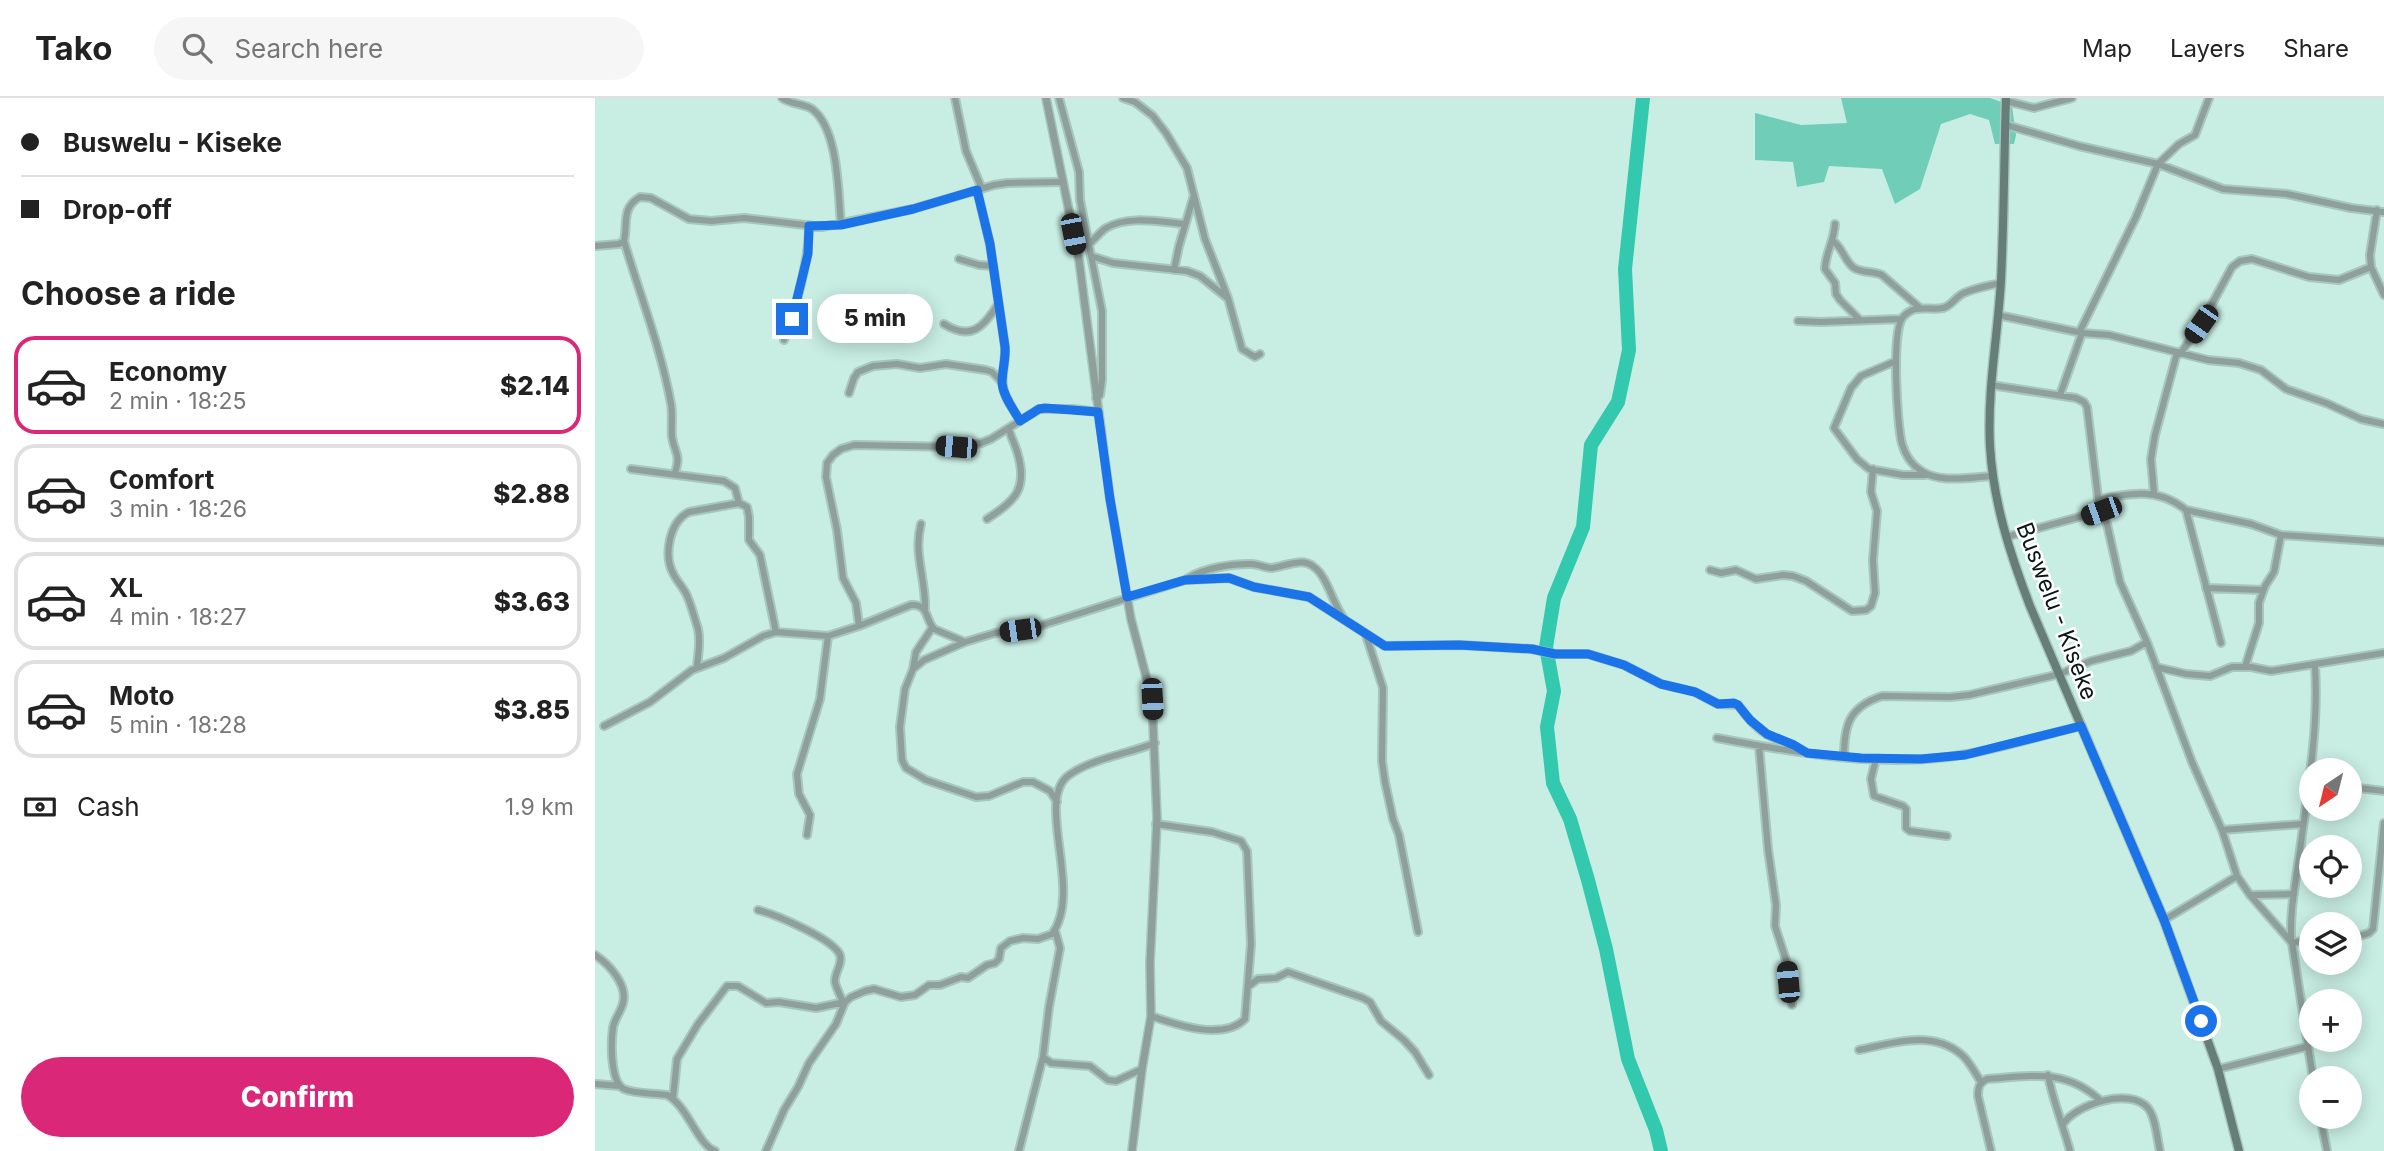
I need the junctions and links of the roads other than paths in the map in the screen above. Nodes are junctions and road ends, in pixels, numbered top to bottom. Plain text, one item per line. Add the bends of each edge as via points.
1 (782, 98) edge
2 (955, 98) edge
3 (1047, 98) edge
4 (1059, 98) edge
5 (1123, 98) edge
6 (2072, 98) edge
7 (2209, 98) edge
8 (2006, 99) edge
9 (2006, 125) junction
10 (2158, 164) junction
11 (1063, 182) junction
12 (979, 190) junction
13 (1195, 193) junction
14 (2380, 211) edge
15 (1185, 224) junction
16 (1835, 224) dead end
17 (841, 225) junction
18 (809, 226) junction
19 (624, 241) junction
20 (1833, 242) junction
21 (1089, 244) junction
22 (595, 246) edge
23 (1091, 256) junction
24 (959, 259) dead end
25 (993, 266) junction
26 (2371, 267) junction
27 (1174, 270) junction
28 (2000, 283) junction
29 (2384, 295) edge
30 (1228, 298) junction
31 (998, 304) junction
32 (1920, 308) junction
33 (1998, 315) junction
34 (1859, 319) junction
35 (1901, 319) junction
36 (1798, 321) dead end
37 (944, 324) dead end
38 (2081, 333) junction
39 (784, 340) dead end
40 (2178, 353) junction
41 (1260, 354) dead end
42 (1896, 360) junction
43 (1002, 382) junction
44 (1991, 385) junction
45 (849, 393) dead end
46 (2060, 395) junction
47 (1096, 398) junction
48 (1098, 412) junction
49 (1020, 421) junction
50 (2384, 424) edge
51 (1009, 429) junction
52 (631, 469) dead end
53 (1873, 469) junction
54 (675, 473) junction
55 (1927, 475) junction
56 (1993, 476) junction
57 (2154, 494) junction
58 (2098, 500) junction
59 (739, 503) junction
60 (2186, 510) junction
61 (2101, 511) junction
62 (987, 519) dead end
63 (921, 524) dead end
64 (2281, 535) junction
65 (2006, 537) junction
66 (2384, 541) edge
67 (1710, 570) dead end
68 (1185, 580) junction
69 (2206, 588) junction
70 (2263, 590) junction
71 (1127, 597) junction
72 (925, 609) junction
73 (1347, 623) junction
74 (859, 626) junction
75 (932, 628) junction
76 (776, 632) junction
77 (1366, 635) junction
78 (828, 636) junction
79 (965, 642) junction
80 (2147, 642) junction
81 (2221, 643) dead end
82 (2384, 653) edge
83 (2315, 666) junction
84 (697, 667) junction
85 (2156, 667) junction
86 (2245, 667) junction
87 (913, 669) junction
88 (2060, 674) junction
89 (604, 726) dead end
90 (2081, 726) junction
91 (1717, 738) dead end
92 (1155, 743) junction
93 (1759, 746) junction
94 (1807, 753) junction
95 (1844, 757) junction
96 (2313, 758) edge
97 (1876, 759) junction
98 (2363, 789) edge
99 (2384, 791) edge
100 (1057, 802) junction
101 (2304, 821) edge
102 (2384, 823) edge
103 (1156, 824) junction
104 (2303, 824) junction
105 (2221, 830) junction
106 (807, 835) dead end
107 (1947, 836) dead end
108 (2238, 876) junction
109 (2294, 894) junction
110 (2250, 895) junction
111 (758, 910) dead end
112 (2164, 920) junction
113 (1055, 930) junction
114 (1419, 932) dead end
115 (2362, 935) edge
116 (2299, 940) edge
117 (2292, 941) junction
118 (595, 955) edge
119 (1248, 987) junction
120 (2299, 990) edge
121 (844, 1002) junction
122 (1792, 1005) dead end
123 (1151, 1016) junction
124 (2299, 1049) edge
125 (1859, 1050) dead end
126 (1043, 1057) junction
127 (1142, 1069) junction
128 (2218, 1069) junction
129 (2048, 1075) junction
130 (1429, 1076) dead end
131 (1981, 1082) junction
132 (595, 1084) edge
133 (620, 1086) junction
134 (673, 1098) junction
135 (2101, 1101) junction
136 (2063, 1124) junction
137 (2323, 1129) edge
138 (715, 1151) edge
139 (766, 1151) edge
140 (1019, 1151) edge
141 (1132, 1151) edge
142 (1991, 1151) edge
143 (2070, 1151) edge
144 (2160, 1151) edge
145 (2239, 1151) edge
146 (2327, 1151) edge

1 - 17 street via 814,111 832,141
2 - 12 street
3 - 11 street
4 - 21 street via 1079,172
5 - 13 street via 1144,108 1166,133 1187,168
6 - 8 street via 2034,108
7 - 10 street via 2195,135
8 - 9 main road, Buswelu - Kiseke
9 - 10 street
9 - 28 main road, Buswelu - Kiseke
10 - 14 street via 2223,189 2287,194
10 - 38 street
11 - 12 street via 1008,183
11 - 47 street via 1087,313
12 - 17 street
12 - 25 street
13 - 15 street
13 - 30 street via 1205,239
14 - 26 street via 2371,243
15 - 21 street via 1120,223 1104,229
15 - 27 street
16 - 20 street
17 - 18 street
18 - 19 street via 744,218 689,219 652,198 640,197 628,206
18 - 39 street via 808,254
19 - 22 street
19 - 54 street via 648,311 670,401 679,458
20 - 32 street via 1853,267 1882,275
20 - 34 street via 1825,270 1840,300
21 - 23 street
23 - 27 street
23 - 47 street via 1102,312 1102,380
24 - 25 street
25 - 31 street
26 - 29 street
26 - 40 street via 2328,280 2260,261 2240,261
27 - 30 street via 1200,276
28 - 32 street via 1964,293 1943,308
28 - 33 main road, Buswelu - Kiseke
30 - 41 street via 1242,349 1255,357
31 - 37 street via 986,323 974,331
31 - 43 street via 1005,354
32 - 35 street
33 - 38 street
33 - 44 main road, Buswelu - Kiseke
34 - 35 street
34 - 36 street
35 - 42 street
38 - 40 street via 2109,335
38 - 46 street
40 - 50 street via 2261,370 2286,390
40 - 57 street via 2155,435 2151,459
42 - 53 street via 1861,376 1835,423 1836,432 1857,459
42 - 55 street via 1902,443 1906,455
43 - 45 street via 986,370 946,364 920,368 885,364 858,372
43 - 49 street
44 - 46 street
44 - 56 main road, Buswelu - Kiseke
46 - 58 street via 2076,398 2087,407
47 - 48 street
48 - 49 street via 1045,408
48 - 71 street
49 - 51 street
51 - 62 street via 1020,462 1021,485 1013,500
51 - 74 street via 981,443 956,447 854,445 833,455 825,477 843,578 856,603
52 - 54 street
53 - 55 street
53 - 67 street via 1875,593 1866,610 1852,611 1793,576 1756,579 1736,570
54 - 59 street via 730,484
55 - 56 street
56 - 65 main road, Buswelu - Kiseke
57 - 58 street
57 - 60 street
58 - 61 street
59 - 76 street via 747,507 748,540 760,555
59 - 84 street via 689,512 674,527 670,544 673,574 688,597 698,631
60 - 64 street
60 - 69 street
61 - 65 street
61 - 80 street via 2120,582
63 - 72 street via 917,552
64 - 66 street
64 - 70 street via 2274,572
65 - 88 main road, Buswelu - Kiseke
68 - 71 street
68 - 73 street via 1229,578 1309,597
68 - 73 street via 1202,570 1232,565 1272,568 1310,564 1322,575
69 - 70 street
69 - 81 street
70 - 86 street via 2257,633
71 - 79 street via 1030,629
71 - 92 street via 1151,691
72 - 74 street via 911,605
72 - 75 street
73 - 77 street
74 - 78 street
75 - 79 street
75 - 87 street via 916,652
76 - 78 street
76 - 84 street
77 - 94 street via 1385,646 1532,649 1609,659 1661,684 1695,692 1718,704 1734,703 1767,734
77 - 114 street via 1383,688 1385,782
78 - 106 street via 820,699 797,774 799,794 810,814
79 - 87 street
80 - 85 street
80 - 88 street
82 - 83 street
83 - 86 street via 2271,671
83 - 96 street
84 - 89 street via 650,702
85 - 86 street via 2200,677
85 - 105 street
87 - 100 street via 899,727 906,768 976,797 1033,782 1050,791
88 - 90 main road, Buswelu - Kiseke
88 - 95 street via 1969,695 1872,699 1854,712 1846,729
90 - 97 street via 1965,755
90 - 112 main road, Buswelu - Kiseke
91 - 93 street
92 - 100 street via 1068,775
92 - 103 street
93 - 94 street
93 - 122 street via 1775,926 1786,960
94 - 95 street
95 - 97 street
97 - 107 street via 1871,779 1874,796 1903,806 1910,831
98 - 99 street
100 - 113 street via 1065,894
101 - 104 street
102 - 115 street via 2373,929
103 - 119 street via 1212,832 1238,839 1245,846 1251,944
103 - 123 street
104 - 105 street
104 - 109 street
105 - 108 street
108 - 110 street
108 - 112 street
109 - 110 street
109 - 117 street
110 - 117 street
111 - 121 street via 808,930 838,952 835,982
112 - 128 main road, Buswelu - Kiseke
113 - 121 street via 1047,937 1006,943 997,961 968,978 929,985 909,997 869,989
113 - 126 street via 1060,948
116 - 117 street
117 - 120 street
118 - 133 street via 624,988 624,1003 613,1027 613,1067
119 - 123 street via 1245,1019 1238,1026 1196,1029
119 - 130 street via 1258,979 1288,972 1363,998 1415,1052
121 - 134 street via 816,1007 766,1003 738,986 727,986 677,1059
121 - 139 street
123 - 127 street
124 - 128 street
125 - 131 street via 1930,1040 1961,1054
126 - 127 street via 1051,1063 1090,1066 1108,1080 1117,1081
126 - 140 street
127 - 141 street
128 - 145 main road, Buswelu - Kiseke
129 - 131 street
129 - 135 street via 2082,1086
129 - 136 street
131 - 142 street via 1978,1096
132 - 133 street
133 - 134 street
134 - 138 street via 702,1141
135 - 136 street via 2069,1115
135 - 144 street via 2120,1098 2145,1105 2151,1111
136 - 143 street
137 - 146 street

